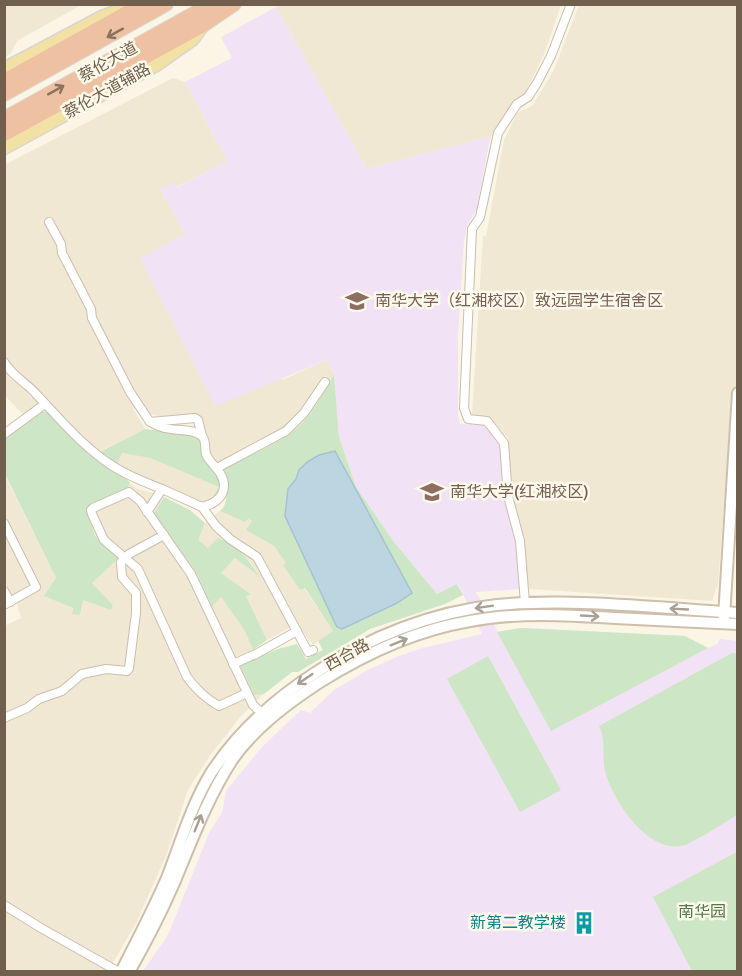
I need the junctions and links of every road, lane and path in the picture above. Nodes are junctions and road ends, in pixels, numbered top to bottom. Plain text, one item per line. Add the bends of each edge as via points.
1 (136, 4) edge
2 (143, 4) edge
3 (166, 4) edge
4 (212, 4) edge
5 (234, 4) edge
6 (571, 4) edge
7 (105, 10) edge
8 (203, 25) junction
9 (4, 69) edge
10 (4, 81) edge
11 (4, 94) edge
12 (4, 118) edge
13 (4, 134) edge
14 (4, 148) edge
15 (49, 222) dead end
16 (4, 362) edge
17 (326, 382) dead end
18 (738, 393) edge
19 (45, 404) junction
20 (150, 422) junction
21 (736, 425) edge
22 (4, 434) edge
23 (202, 436) junction
24 (217, 468) junction
25 (162, 489) junction
26 (738, 490) edge
27 (202, 507) junction
28 (147, 512) junction
29 (4, 523) edge
30 (164, 535) junction
31 (125, 558) junction
32 (4, 591) edge
33 (7, 603) edge
34 (525, 603) junction
35 (731, 618) edge
36 (297, 631) junction
37 (314, 650) dead end
38 (233, 664) junction
39 (247, 693) junction
40 (266, 717) junction
41 (4, 718) edge
42 (4, 904) edge
43 (120, 972) edge
44 (129, 972) edge

1 - 7 main road
2 - 10 highway
3 -> 11 highway, 蔡伦大道
12 -> 4 highway, 蔡伦大道
5 - 8 highway
6 - 34 street via 537,83 498,133 480,217 472,229 465,408 468,419 487,421 504,443 508,496 520,541
7 - 9 main road
8 - 13 highway
8 - 14 main road, 蔡伦大道辅路 via 193,39 156,65
15 - 20 street via 92,318
16 - 19 street
17 - 24 street via 286,431
18 - 21 main road
19 - 22 street
19 - 25 street via 102,459
20 - 23 street
20 - 23 street via 195,418
21 - 35 main road
23 - 24 street via 206,455
24 - 27 street via 223,481 223,495 210,506
25 - 27 street
25 - 28 street
26 - 35 main road
27 - 36 street via 230,539 257,557
28 - 30 street
28 - 31 street via 129,492 91,510 104,540
29 - 33 street via 36,587
30 - 31 street
30 - 38 street via 190,574
31 - 39 street via 138,569 187,677 197,690 219,706
31 - 41 street via 121,562 122,578 136,593 127,671 106,669 82,674 62,691
32 - 33 street
35 -> 34 main road, 西合路
34 -> 40 main road, 西合路 via 443,615 365,643 300,682
40 -> 35 main road, 西合路 via 369,654 404,639 468,621 569,615
36 - 37 street via 308,652
36 - 38 street
38 - 39 street
39 - 40 street
40 - 43 main road, 西合路 via 228,750 202,789 157,901
44 -> 40 main road, 西合路 via 164,907 212,794
42 - 43 street

